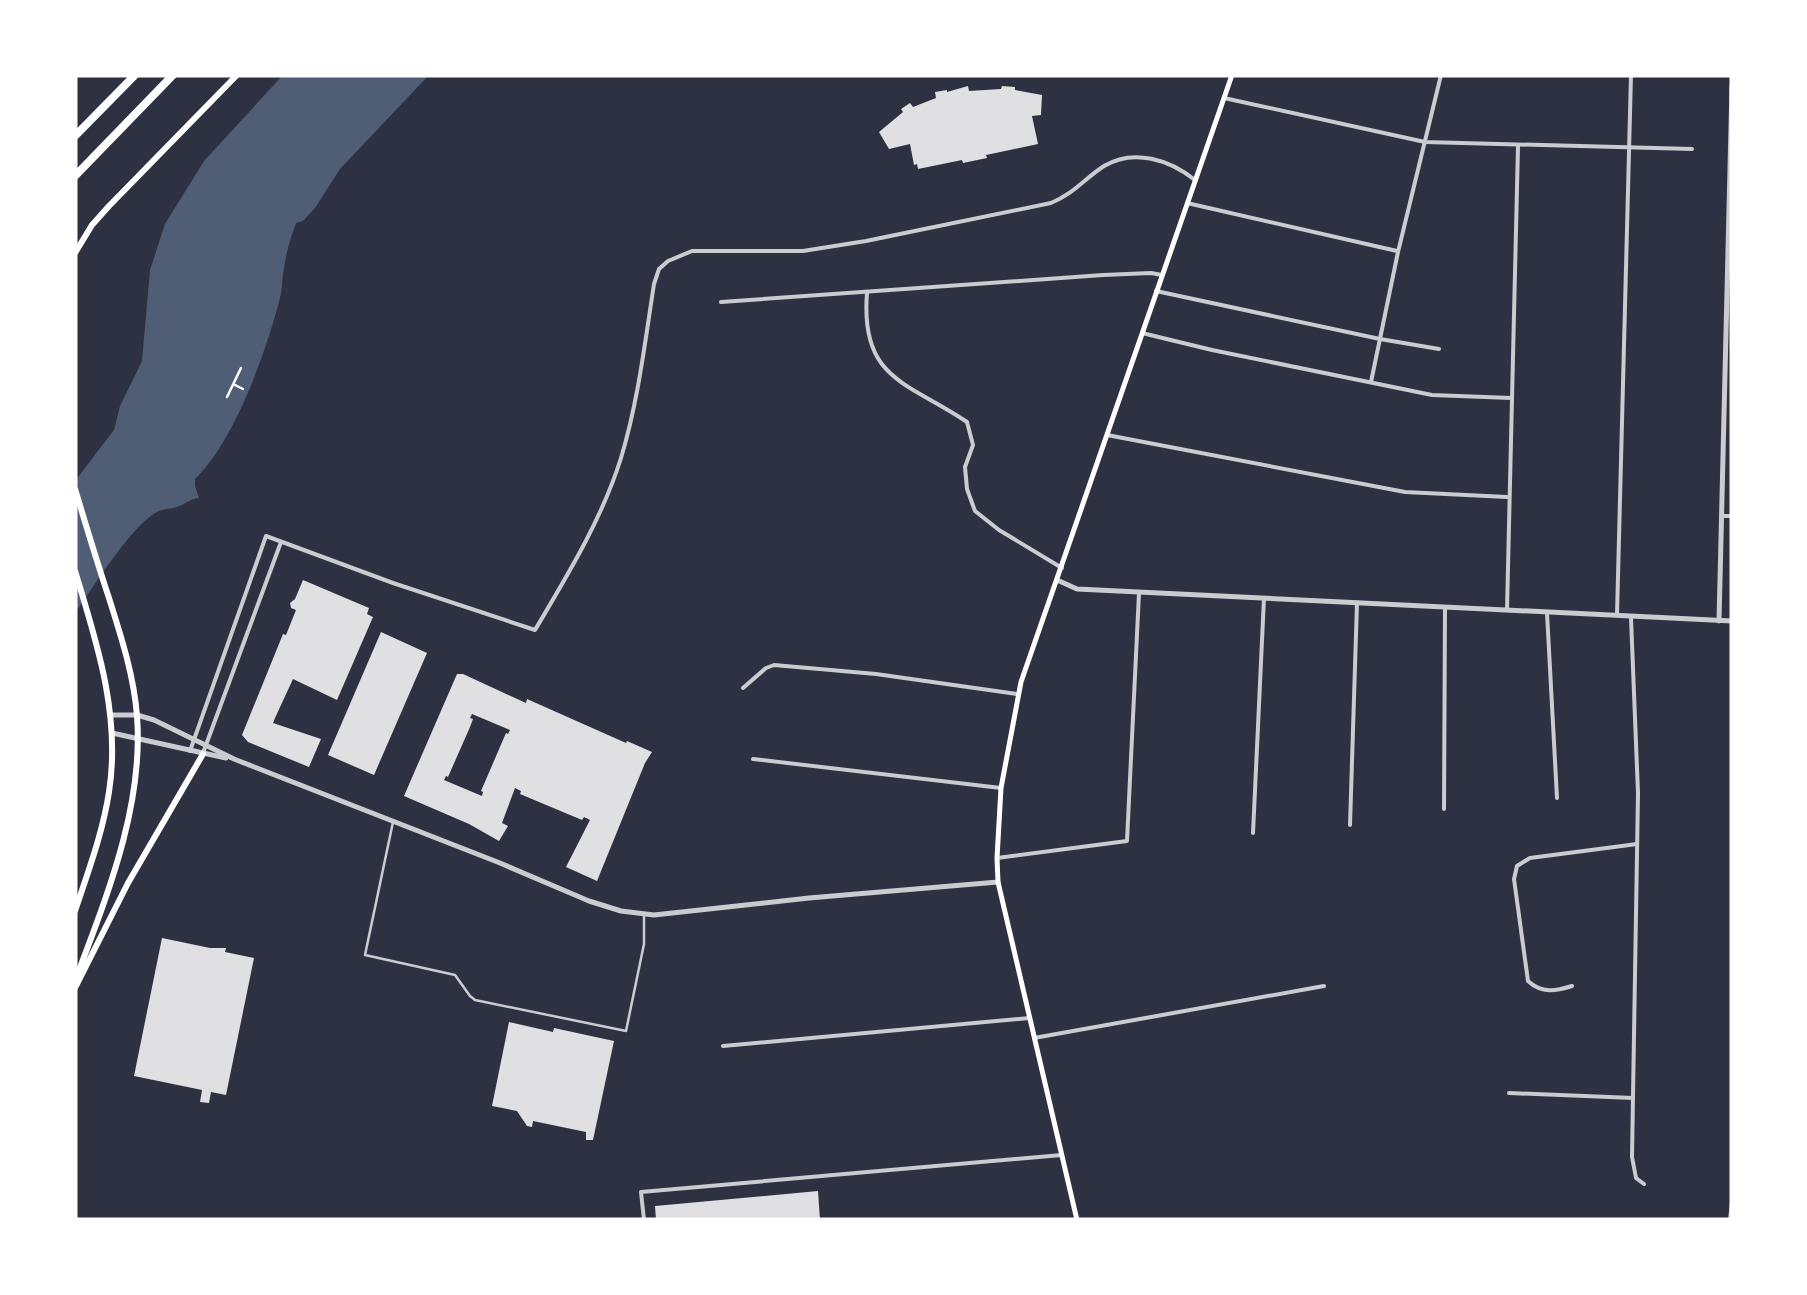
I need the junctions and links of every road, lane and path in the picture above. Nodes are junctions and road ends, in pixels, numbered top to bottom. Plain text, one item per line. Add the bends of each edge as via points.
1 (135, 75) edge
2 (174, 75) edge
3 (237, 75) edge
4 (1232, 75) edge
5 (1440, 75) edge
6 (1631, 75) edge
7 (1732, 86) edge
8 (1224, 98) junction
9 (75, 136) edge
10 (1425, 142) junction
11 (1731, 144) edge
12 (1518, 146) junction
13 (1629, 148) junction
14 (1692, 149) dead end
15 (75, 176) edge
16 (1195, 180) junction
17 (1187, 204) junction
18 (75, 252) edge
19 (1398, 252) junction
20 (1162, 275) junction
21 (1730, 290) edge
22 (1156, 291) junction
23 (867, 294) junction
24 (721, 302) dead end
25 (1142, 333) junction
26 (1380, 338) junction
27 (1440, 348) dead end
28 (241, 368) dead end
29 (1371, 382) junction
30 (234, 384) junction
31 (243, 389) dead end
32 (228, 396) dead end
33 (1512, 398) junction
34 (1728, 408) edge
35 (1107, 435) junction
36 (75, 489) edge
37 (1509, 497) junction
38 (1722, 516) junction
39 (1732, 516) edge
40 (281, 542) junction
41 (1062, 568) junction
42 (75, 571) edge
43 (1057, 580) junction
44 (1139, 593) junction
45 (1264, 598) junction
46 (1357, 603) junction
47 (1445, 607) junction
48 (1508, 610) junction
49 (1547, 613) junction
50 (1617, 617) junction
51 (1631, 618) junction
52 (1719, 621) junction
53 (1732, 621) edge
54 (744, 688) dead end
55 (1017, 694) junction
56 (111, 715) junction
57 (137, 715) junction
58 (112, 734) junction
59 (137, 738) junction
60 (195, 739) junction
61 (208, 746) junction
62 (190, 751) junction
63 (203, 754) junction
64 (234, 759) junction
65 (753, 759) dead end
66 (1001, 788) junction
67 (1557, 798) dead end
68 (1444, 809) dead end
69 (393, 821) junction
70 (1350, 825) dead end
71 (1253, 833) dead end
72 (1637, 844) junction
73 (997, 858) junction
74 (998, 882) junction
75 (75, 911) edge
76 (644, 915) junction
77 (75, 985) edge
78 (1324, 986) dead end
79 (1572, 986) dead end
80 (1030, 1018) junction
81 (1034, 1038) junction
82 (723, 1046) dead end
83 (1509, 1092) dead end
84 (1633, 1098) junction
85 (1062, 1156) junction
86 (1644, 1184) dead end
87 (1732, 1202) edge
88 (644, 1220) edge
89 (1077, 1220) edge
90 (1730, 1220) edge

1 - 9 highway
2 - 15 highway
3 - 18 main road via 109,206
4 - 8 main road
5 - 10 street
6 - 13 street
7 - 11 street
8 - 10 street
8 - 16 main road
10 - 12 street
10 - 19 street
11 - 21 street
12 - 13 street
12 - 33 street
13 - 14 street
13 - 50 street
16 - 17 main road
16 - 40 street via 1164,162 1122,159 1050,203 838,246 692,251 668,261 654,284 616,473 535,630
17 - 19 street
17 - 20 main road
19 - 26 street
20 - 22 main road
20 - 23 street
21 - 34 street
22 - 25 main road
22 - 26 street
23 - 24 street
23 - 41 street via 868,338 877,360 967,422 973,445 966,489 975,511
25 - 29 street
25 - 35 main road
26 - 27 street
26 - 29 street
28 - 30 path
29 - 33 street via 1442,396
30 - 31 path
30 - 32 path
33 - 37 street
34 - 38 street
35 - 37 street via 1405,492
35 - 41 main road
36 - 57 main road via 127,659
37 - 48 street
38 - 39 street
38 - 52 street
40 - 60 street via 266,536
40 - 61 street
41 - 43 main road
42 - 56 main road
43 - 44 street via 1078,590
43 - 55 main road
44 - 45 street
44 - 73 street via 1127,841
45 - 46 street
45 - 71 street
46 - 47 street
46 - 70 street
47 - 48 street
47 - 68 street
48 - 49 street
49 - 50 street
49 - 67 street
50 - 51 street
51 - 52 street
51 - 72 street
52 - 53 street
54 - 55 street via 774,665
55 - 66 main road
56 - 57 street
56 - 58 main road
57 - 59 main road
57 - 60 street
58 - 59 street
58 - 75 main road via 106,810
59 - 62 street
59 - 77 main road via 128,822
60 - 61 street
60 - 62 street
61 - 63 street
61 - 64 street
62 - 63 street
63 - 64 street
63 - 77 main road
64 - 69 street
65 - 66 street
66 - 73 main road
69 - 76 street via 589,901
69 - 76 lane via 365,955 455,976 475,1000 626,1031
72 - 79 street via 1530,858 1517,866 1528,981 1545,990
72 - 84 street
73 - 74 main road
74 - 76 street
74 - 80 main road
78 - 81 street
80 - 81 main road
80 - 82 street
81 - 85 main road
83 - 84 street
84 - 86 street via 1633,1168
85 - 88 street via 641,1192
85 - 89 main road
87 - 90 street

